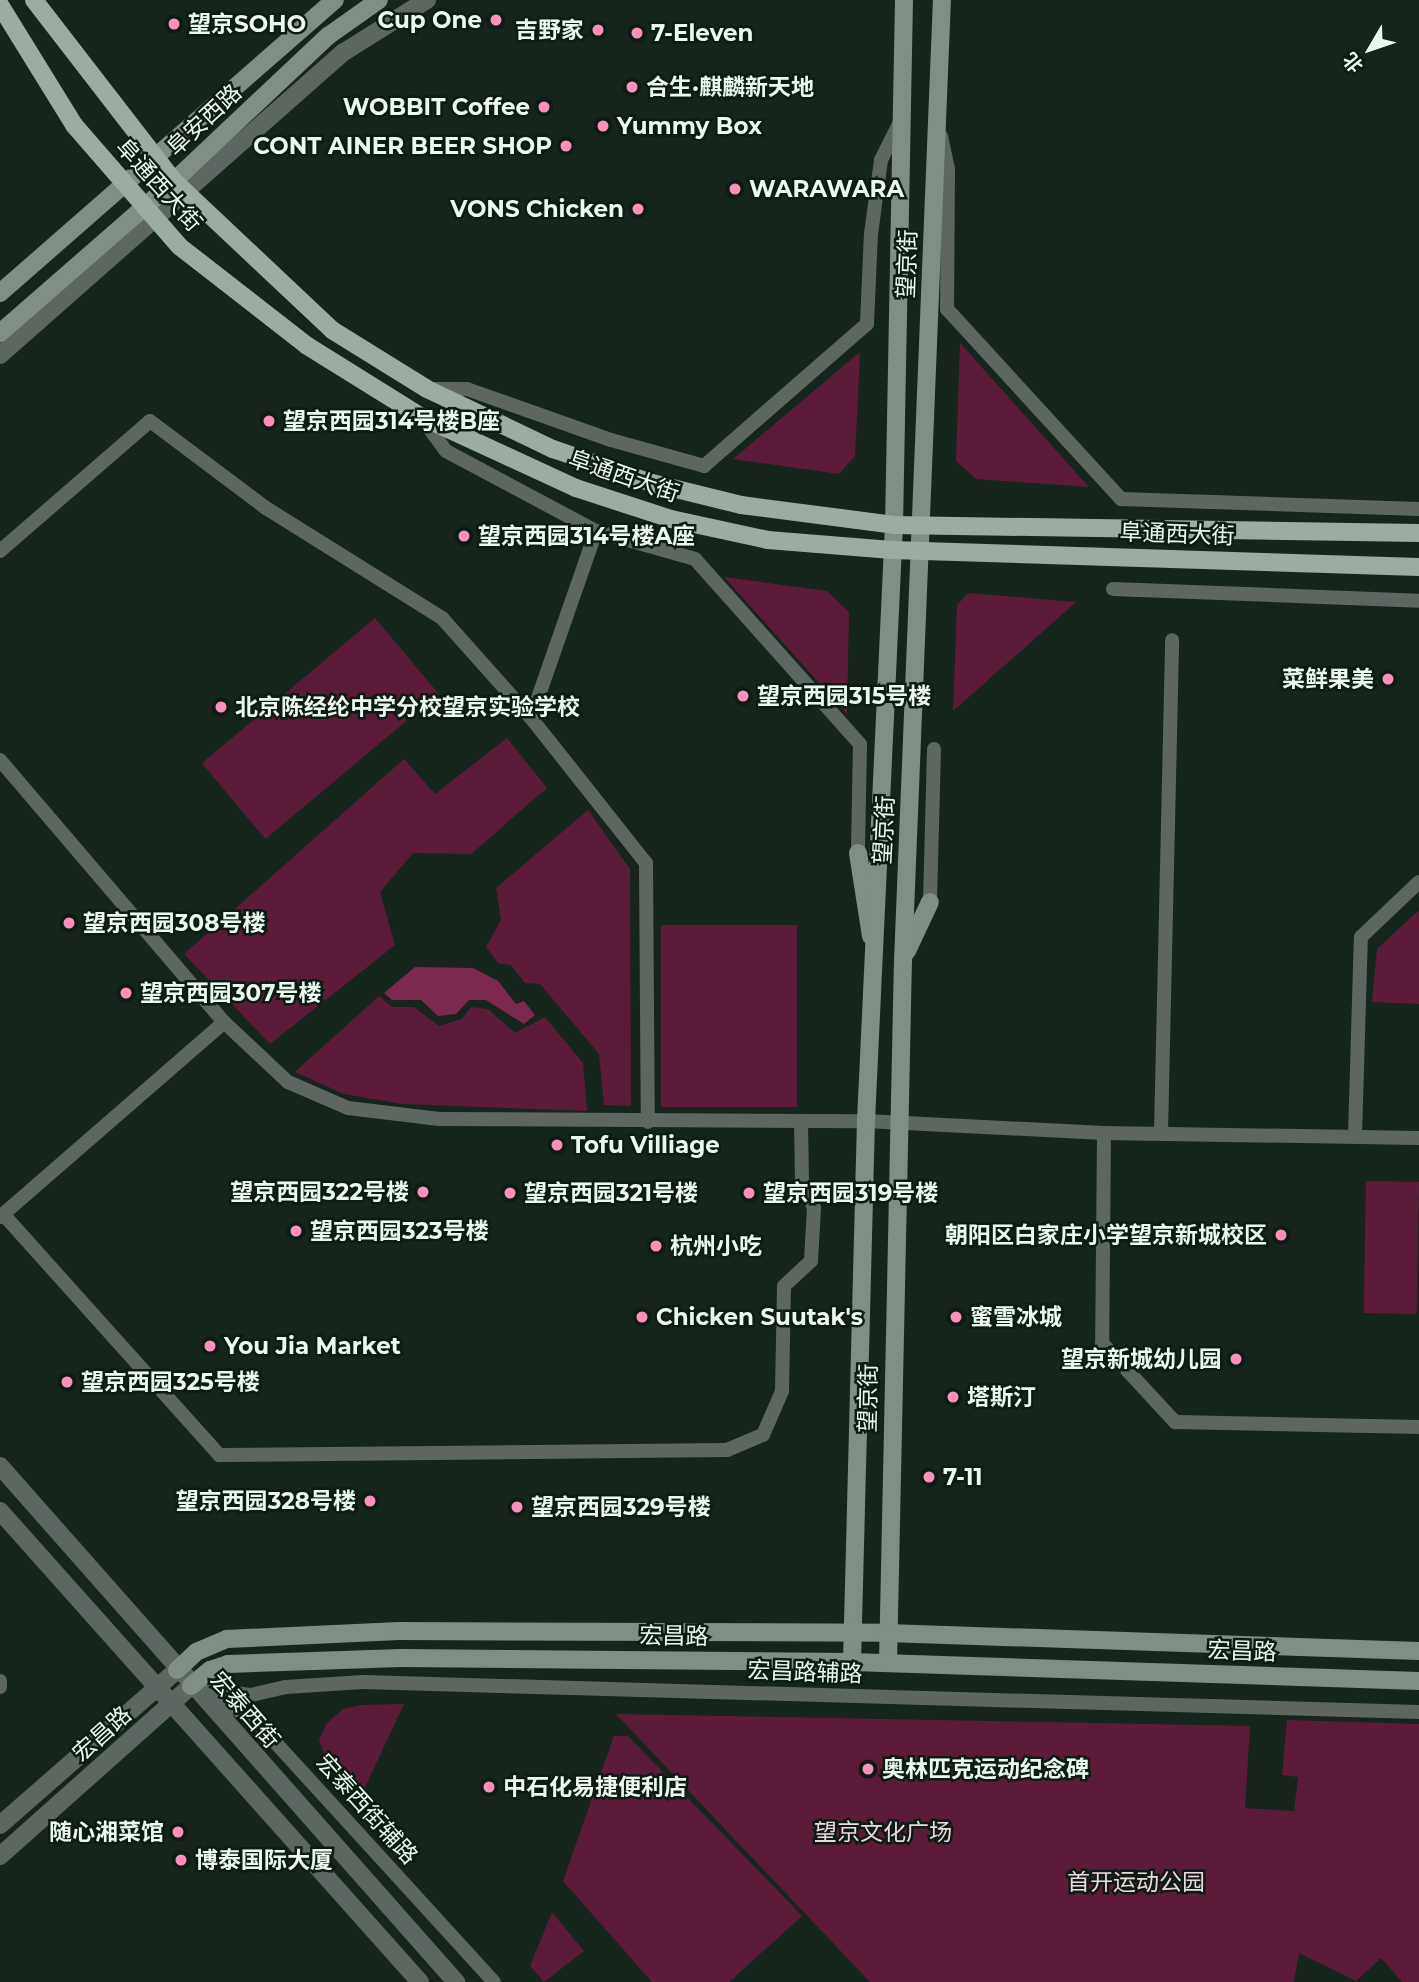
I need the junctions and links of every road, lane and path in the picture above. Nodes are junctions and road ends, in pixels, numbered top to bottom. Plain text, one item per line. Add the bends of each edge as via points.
1 (34, 0) edge
2 (335, 0) edge
3 (379, 0) edge
4 (427, 0) edge
5 (904, 0) edge
6 (942, 0) edge
7 (0, 5) edge
8 (903, 116) junction
9 (937, 118) junction
10 (154, 157) junction
11 (123, 186) junction
12 (180, 187) junction
13 (150, 214) junction
14 (0, 293) edge
15 (0, 333) edge
16 (0, 355) edge
17 (427, 389) junction
18 (420, 416) junction
19 (1419, 509) edge
20 (894, 525) junction
21 (922, 527) junction
22 (596, 531) junction
23 (1419, 534) edge
24 (892, 550) junction
25 (922, 550) junction
26 (0, 551) edge
27 (1419, 567) edge
28 (1113, 589) dead end
29 (1419, 601) edge
30 (1172, 640) dead end
31 (531, 718) junction
32 (934, 750) dead end
33 (0, 760) edge
34 (858, 853) joint
35 (1419, 883) edge
36 (930, 902) joint
37 (876, 958) junction
38 (902, 961) junction
39 (224, 1022) junction
40 (801, 1121) junction
41 (866, 1121) junction
42 (648, 1122) junction
43 (900, 1122) junction
44 (1161, 1132) junction
45 (1104, 1133) junction
46 (1355, 1136) junction
47 (1419, 1138) edge
48 (2, 1216) edge
49 (1419, 1427) edge
50 (0, 1466) edge
51 (0, 1511) edge
52 (887, 1633) junction
53 (850, 1634) junction
54 (1419, 1651) edge
55 (852, 1662) junction
56 (888, 1663) junction
57 (177, 1670) junction
58 (0, 1681) edge
59 (1419, 1681) edge
60 (191, 1686) junction
61 (0, 1687) edge
62 (157, 1688) junction
63 (172, 1704) junction
64 (1419, 1712) edge
65 (0, 1825) edge
66 (0, 1856) edge
67 (420, 1982) edge
68 (456, 1982) edge
69 (494, 1982) edge

1 - 10 main road, 阜通西大街
2 - 10 main road, 阜安西路
3 - 12 main road, 阜安西路 via 328,36
4 - 12 street via 344,52
5 - 8 main road, 望京街
6 - 9 main road, 望京街
7 - 11 main road, 阜通西大街 via 74,125
8 - 17 street via 881,160 871,234 867,324 704,466 611,440 467,389
8 - 20 main road, 望京街
9 - 19 street via 948,169 947,309 1121,499
9 - 21 main road, 望京街
10 - 11 main road, 阜安西路
10 - 12 main road, 阜通西大街
11 - 13 main road, 阜通西大街
11 - 14 main road, 阜安西路
12 - 13 main road, 阜安西路
12 - 17 main road, 阜通西大街 via 332,330
13 - 15 main road, 阜安西路
13 - 16 street
13 - 18 main road, 阜通西大街 via 179,246 306,345
17 - 20 main road, 阜通西大街 via 553,449 652,483 741,505
18 - 22 street via 446,451
18 - 24 main road, 阜通西大街 via 576,488 671,519 768,540
20 - 21 main road, 阜通西大街
20 - 24 main road, 望京街
21 - 23 main road, 阜通西大街
21 - 25 main road, 望京街
22 - 31 street
22 - 34 street via 695,559 860,744
24 - 25 main road, 阜通西大街
24 - 37 main road, 望京街
25 - 27 main road, 阜通西大街
25 - 38 main road, 望京街
26 - 31 street via 150,421 266,508 442,618
28 - 29 street
30 - 44 street
31 - 42 street via 646,863
32 - 36 street
33 - 39 street
34 - 37 main road
35 - 46 street via 1361,937
36 - 38 main road
37 - 41 main road, 望京街
38 - 43 main road, 望京街
39 - 42 street via 288,1082 348,1108 439,1119
39 - 48 street
40 - 41 street
40 - 42 street
40 - 48 street via 802,1180 814,1208 811,1261 784,1286 782,1391 763,1435 727,1450 219,1455
41 - 43 street
41 - 53 main road, 望京街
43 - 45 street
43 - 52 main road, 望京街
44 - 45 street
44 - 46 street
45 - 49 street via 1102,1343 1175,1422
46 - 47 street
50 - 57 street, 宏泰西街
51 - 62 street
52 - 53 main road, 宏昌路
52 - 54 main road, 宏昌路
52 - 56 main road, 望京街
53 - 55 main road, 望京街
53 - 57 main road, 宏昌路 via 399,1631 247,1637 211,1644
55 - 56 main road, 宏昌路
55 - 60 main road, 宏昌路 via 249,1661 210,1670
56 - 59 main road, 宏昌路
57 - 60 street, 宏泰西街
57 - 62 street, 宏昌路
58 - 61 street
60 - 63 street, 宏昌路
60 - 64 street, 宏昌路辅路 via 251,1695 286,1687 363,1682
60 - 68 street, 宏泰西街
60 - 69 street, 宏泰西街辅路 via 253,1718
62 - 63 street
62 - 65 street, 宏昌路
63 - 66 street, 宏昌路
63 - 67 street

